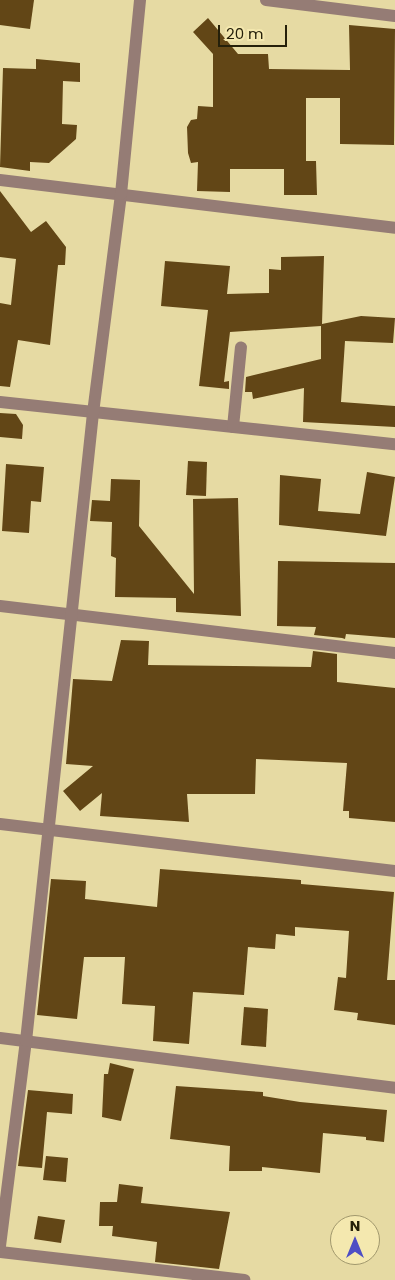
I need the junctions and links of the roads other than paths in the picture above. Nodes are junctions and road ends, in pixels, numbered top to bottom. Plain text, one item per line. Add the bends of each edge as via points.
1 (140, 0) edge
2 (266, 0) edge
3 (395, 16) edge
4 (0, 180) edge
5 (121, 194) junction
6 (395, 228) edge
7 (241, 347) dead end
8 (0, 402) edge
9 (93, 413) junction
10 (233, 427) junction
11 (395, 444) edge
12 (0, 606) edge
13 (72, 614) junction
14 (395, 653) edge
15 (0, 824) edge
16 (49, 829) junction
17 (395, 871) edge
18 (0, 1038) edge
19 (26, 1041) junction
20 (395, 1088) edge
21 (0, 1246) edge
22 (0, 1252) edge
23 (244, 1280) edge

1 - 5 street
2 - 3 street
4 - 5 street
5 - 6 street
5 - 9 street
7 - 10 street
8 - 9 street
9 - 10 street
9 - 13 street
10 - 11 street
12 - 13 street
13 - 14 street
13 - 16 street
15 - 16 street
16 - 17 street
16 - 19 street
18 - 19 street
19 - 20 street
19 - 21 street
22 - 23 street

